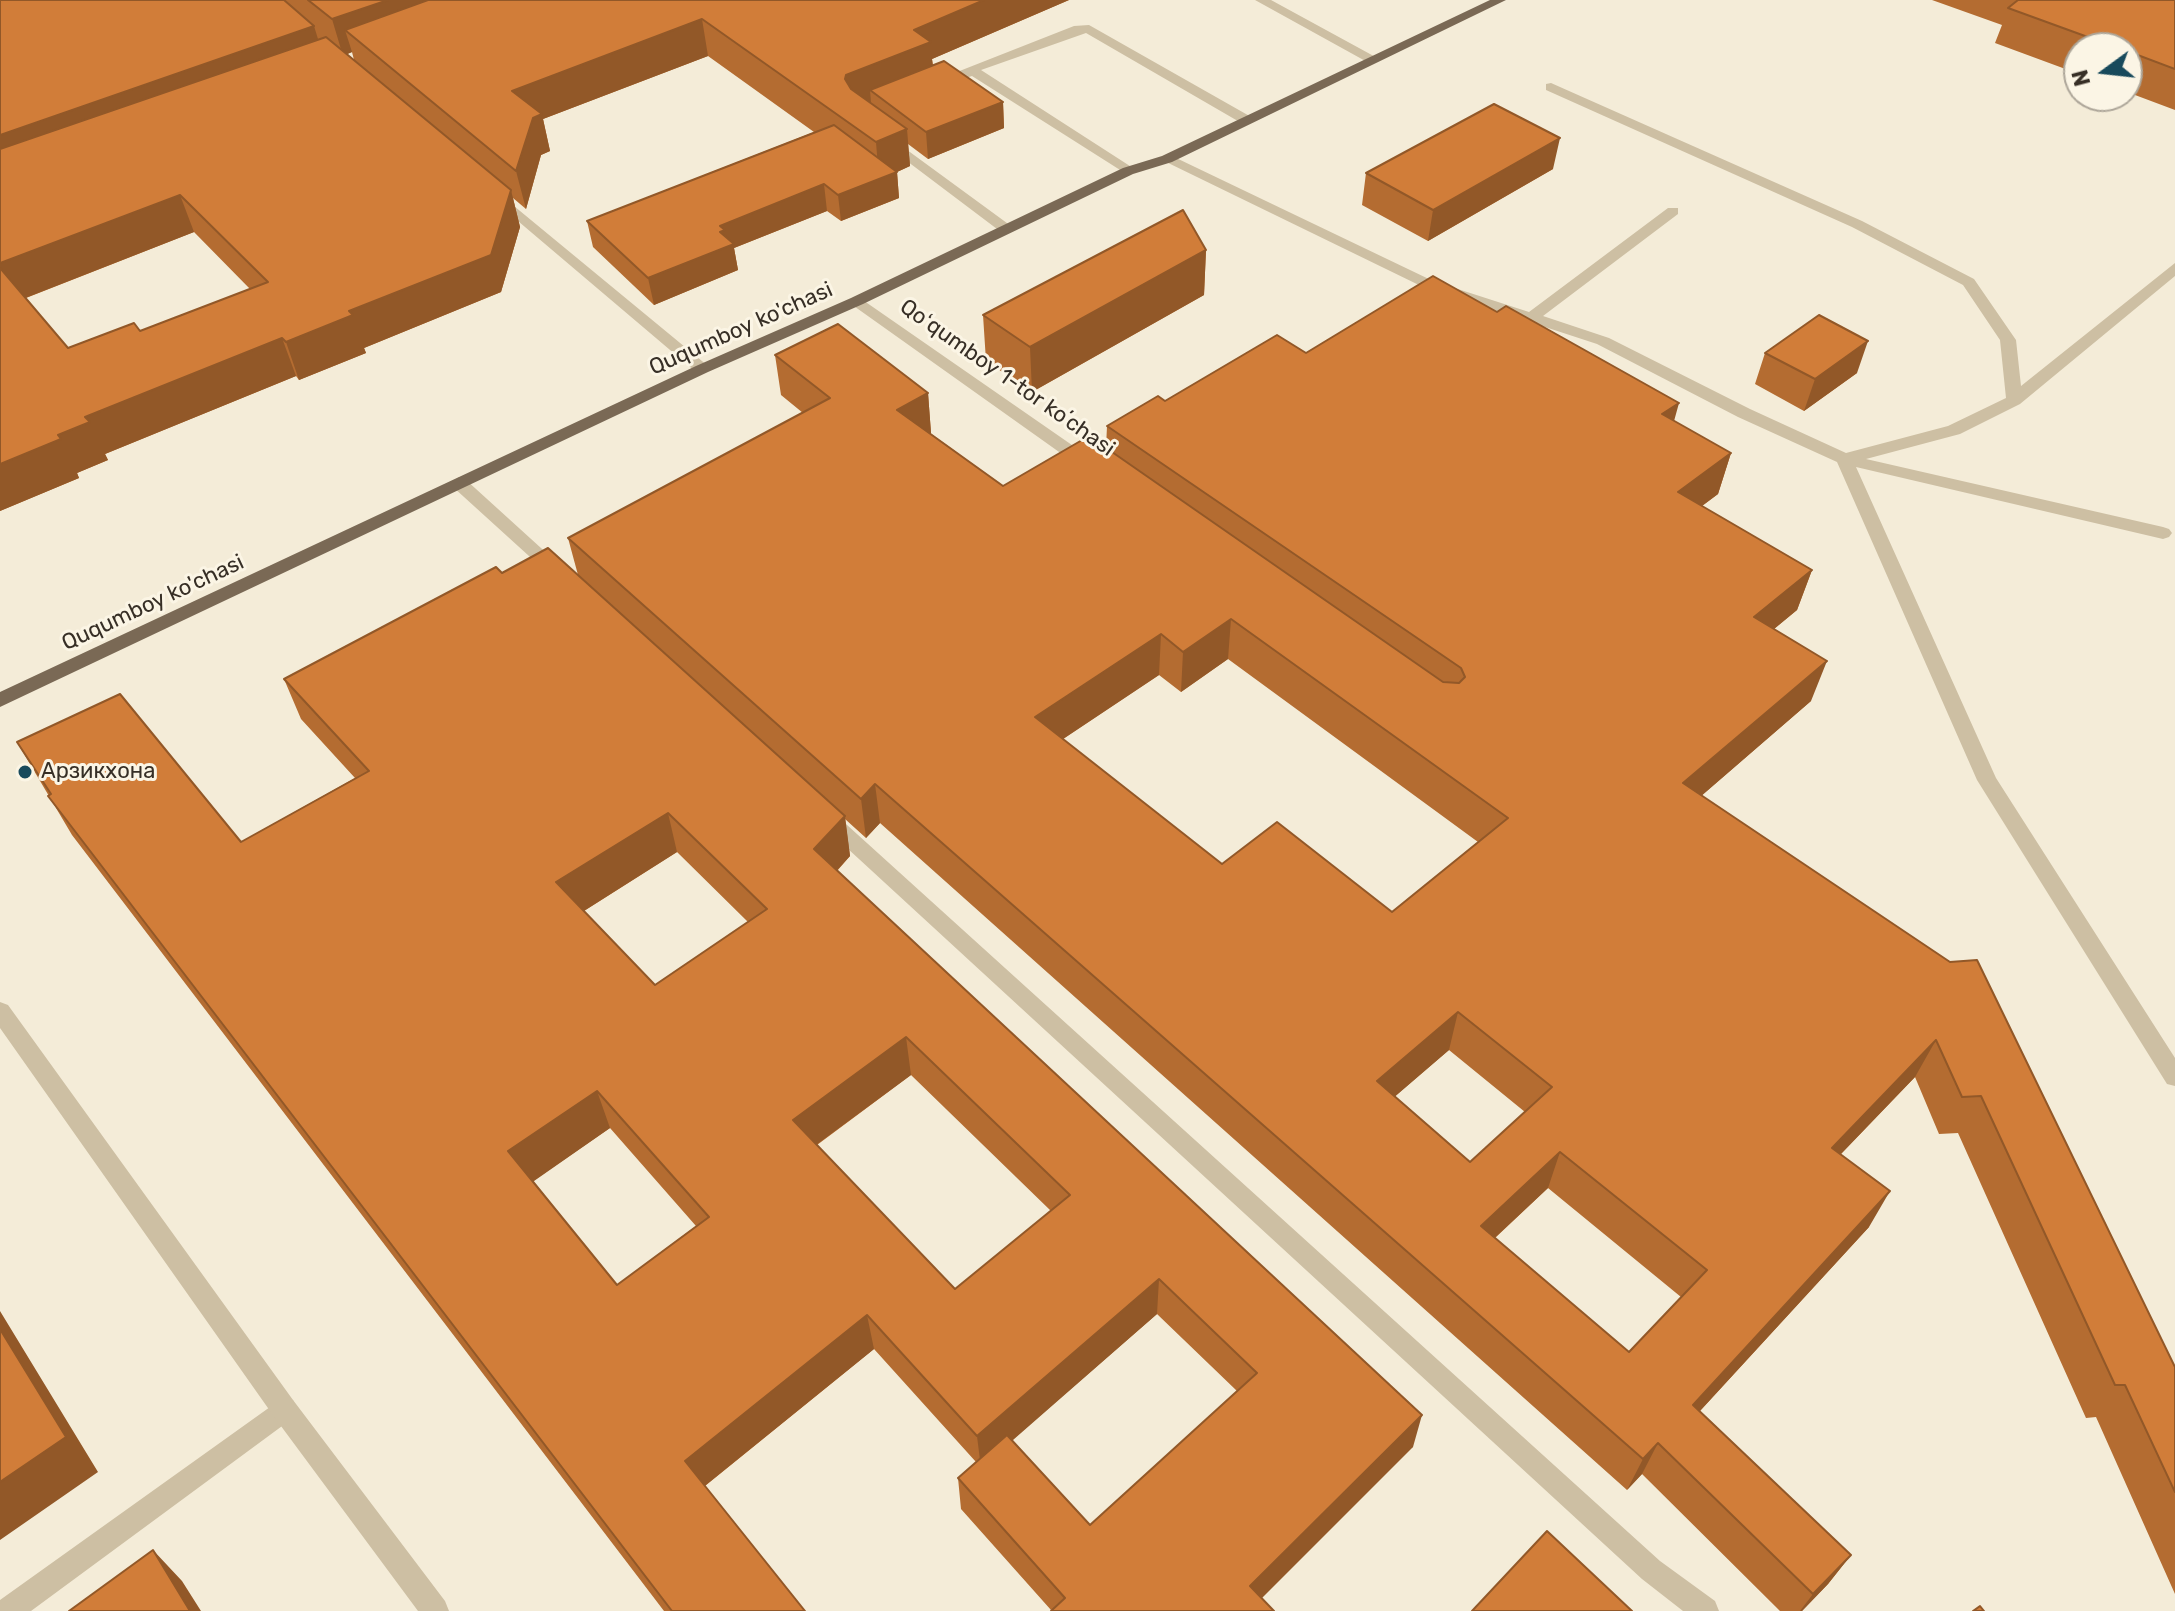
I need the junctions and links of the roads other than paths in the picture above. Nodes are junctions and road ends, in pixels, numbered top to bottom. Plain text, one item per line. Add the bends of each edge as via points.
1 (1261, 0) edge
2 (1500, 0) edge
3 (1374, 60) junction
4 (966, 71) junction
5 (926, 87) edge
6 (1551, 87) dead end
7 (1248, 121) junction
8 (873, 129) edge
9 (1167, 159) junction
10 (1128, 171) junction
11 (486, 186) edge
12 (1673, 211) dead end
13 (1006, 229) junction
14 (2175, 268) edge
15 (857, 301) junction
16 (1532, 317) junction
17 (702, 369) junction
18 (2014, 400) junction
19 (1844, 459) junction
20 (1104, 476) edge
21 (459, 483) junction
22 (2163, 533) dead end
23 (577, 591) edge
24 (0, 700) edge
25 (813, 806) edge
26 (0, 1011) edge
27 (2175, 1077) edge
28 (284, 1409) junction
29 (8, 1611) edge
30 (435, 1611) edge
31 (1705, 1611) edge

1 - 3 street
2 - 3 main road, Ququmboy ko'chasi
3 - 7 main road, Ququmboy ko'chasi
4 - 5 street
4 - 7 street via 1089,29
4 - 10 street
6 - 18 street via 1857,224 1969,282 2008,340
7 - 9 main road, Ququmboy ko'chasi
8 - 13 street
9 - 10 main road, Ququmboy ko'chasi
9 - 16 street via 1428,284
10 - 13 main road, Ququmboy ko'chasi
11 - 17 street
12 - 16 street
13 - 15 main road, Ququmboy ko'chasi
14 - 18 street
15 - 17 main road, Ququmboy ko'chasi
15 - 20 street, Qoʻqumboy 1-tor koʼchasi
16 - 19 street via 1603,341
17 - 21 main road, Ququmboy ko'chasi
18 - 19 street via 1954,430
19 - 22 street
19 - 27 street via 1987,780
21 - 23 street
21 - 24 main road, Ququmboy ko'chasi
25 - 31 street via 1639,1559
26 - 28 street
28 - 29 street
28 - 30 street

